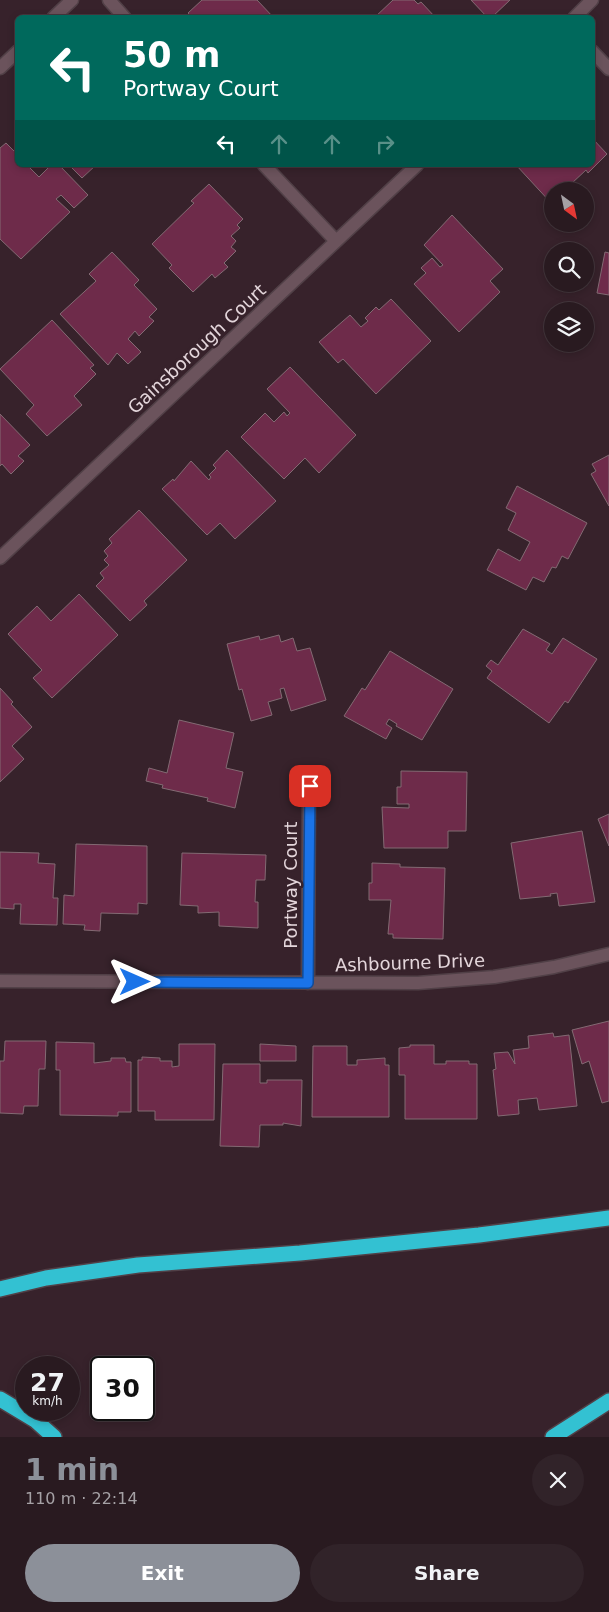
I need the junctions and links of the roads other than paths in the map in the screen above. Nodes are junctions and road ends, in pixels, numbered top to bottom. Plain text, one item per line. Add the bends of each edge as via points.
1 (72, 0) edge
2 (108, 0) edge
3 (592, 0) edge
4 (56, 15) edge
5 (122, 15) edge
6 (577, 15) edge
7 (15, 54) edge
8 (595, 54) edge
9 (0, 68) edge
10 (609, 69) edge
11 (266, 167) edge
12 (415, 167) edge
13 (336, 241) junction
14 (0, 558) edge
15 (310, 786) dead end
16 (609, 954) edge
17 (0, 981) edge
18 (308, 983) junction
19 (609, 1218) edge
20 (0, 1289) edge
21 (0, 1399) edge
22 (609, 1402) edge
23 (54, 1437) edge
24 (553, 1437) edge

1 - 4 street
2 - 5 street
3 - 6 street
7 - 9 street
8 - 10 street
11 - 13 street
12 - 13 street, Gainsborough Court
13 - 14 street, Gainsborough Court
15 - 18 street, Portway Court
16 - 18 street, Ashbourne Drive via 494,977 418,983
17 - 18 street, Ashbourne Drive
19 - 20 highway via 300,1253 138,1265 46,1278
21 - 23 highway via 35,1420
22 - 24 highway

